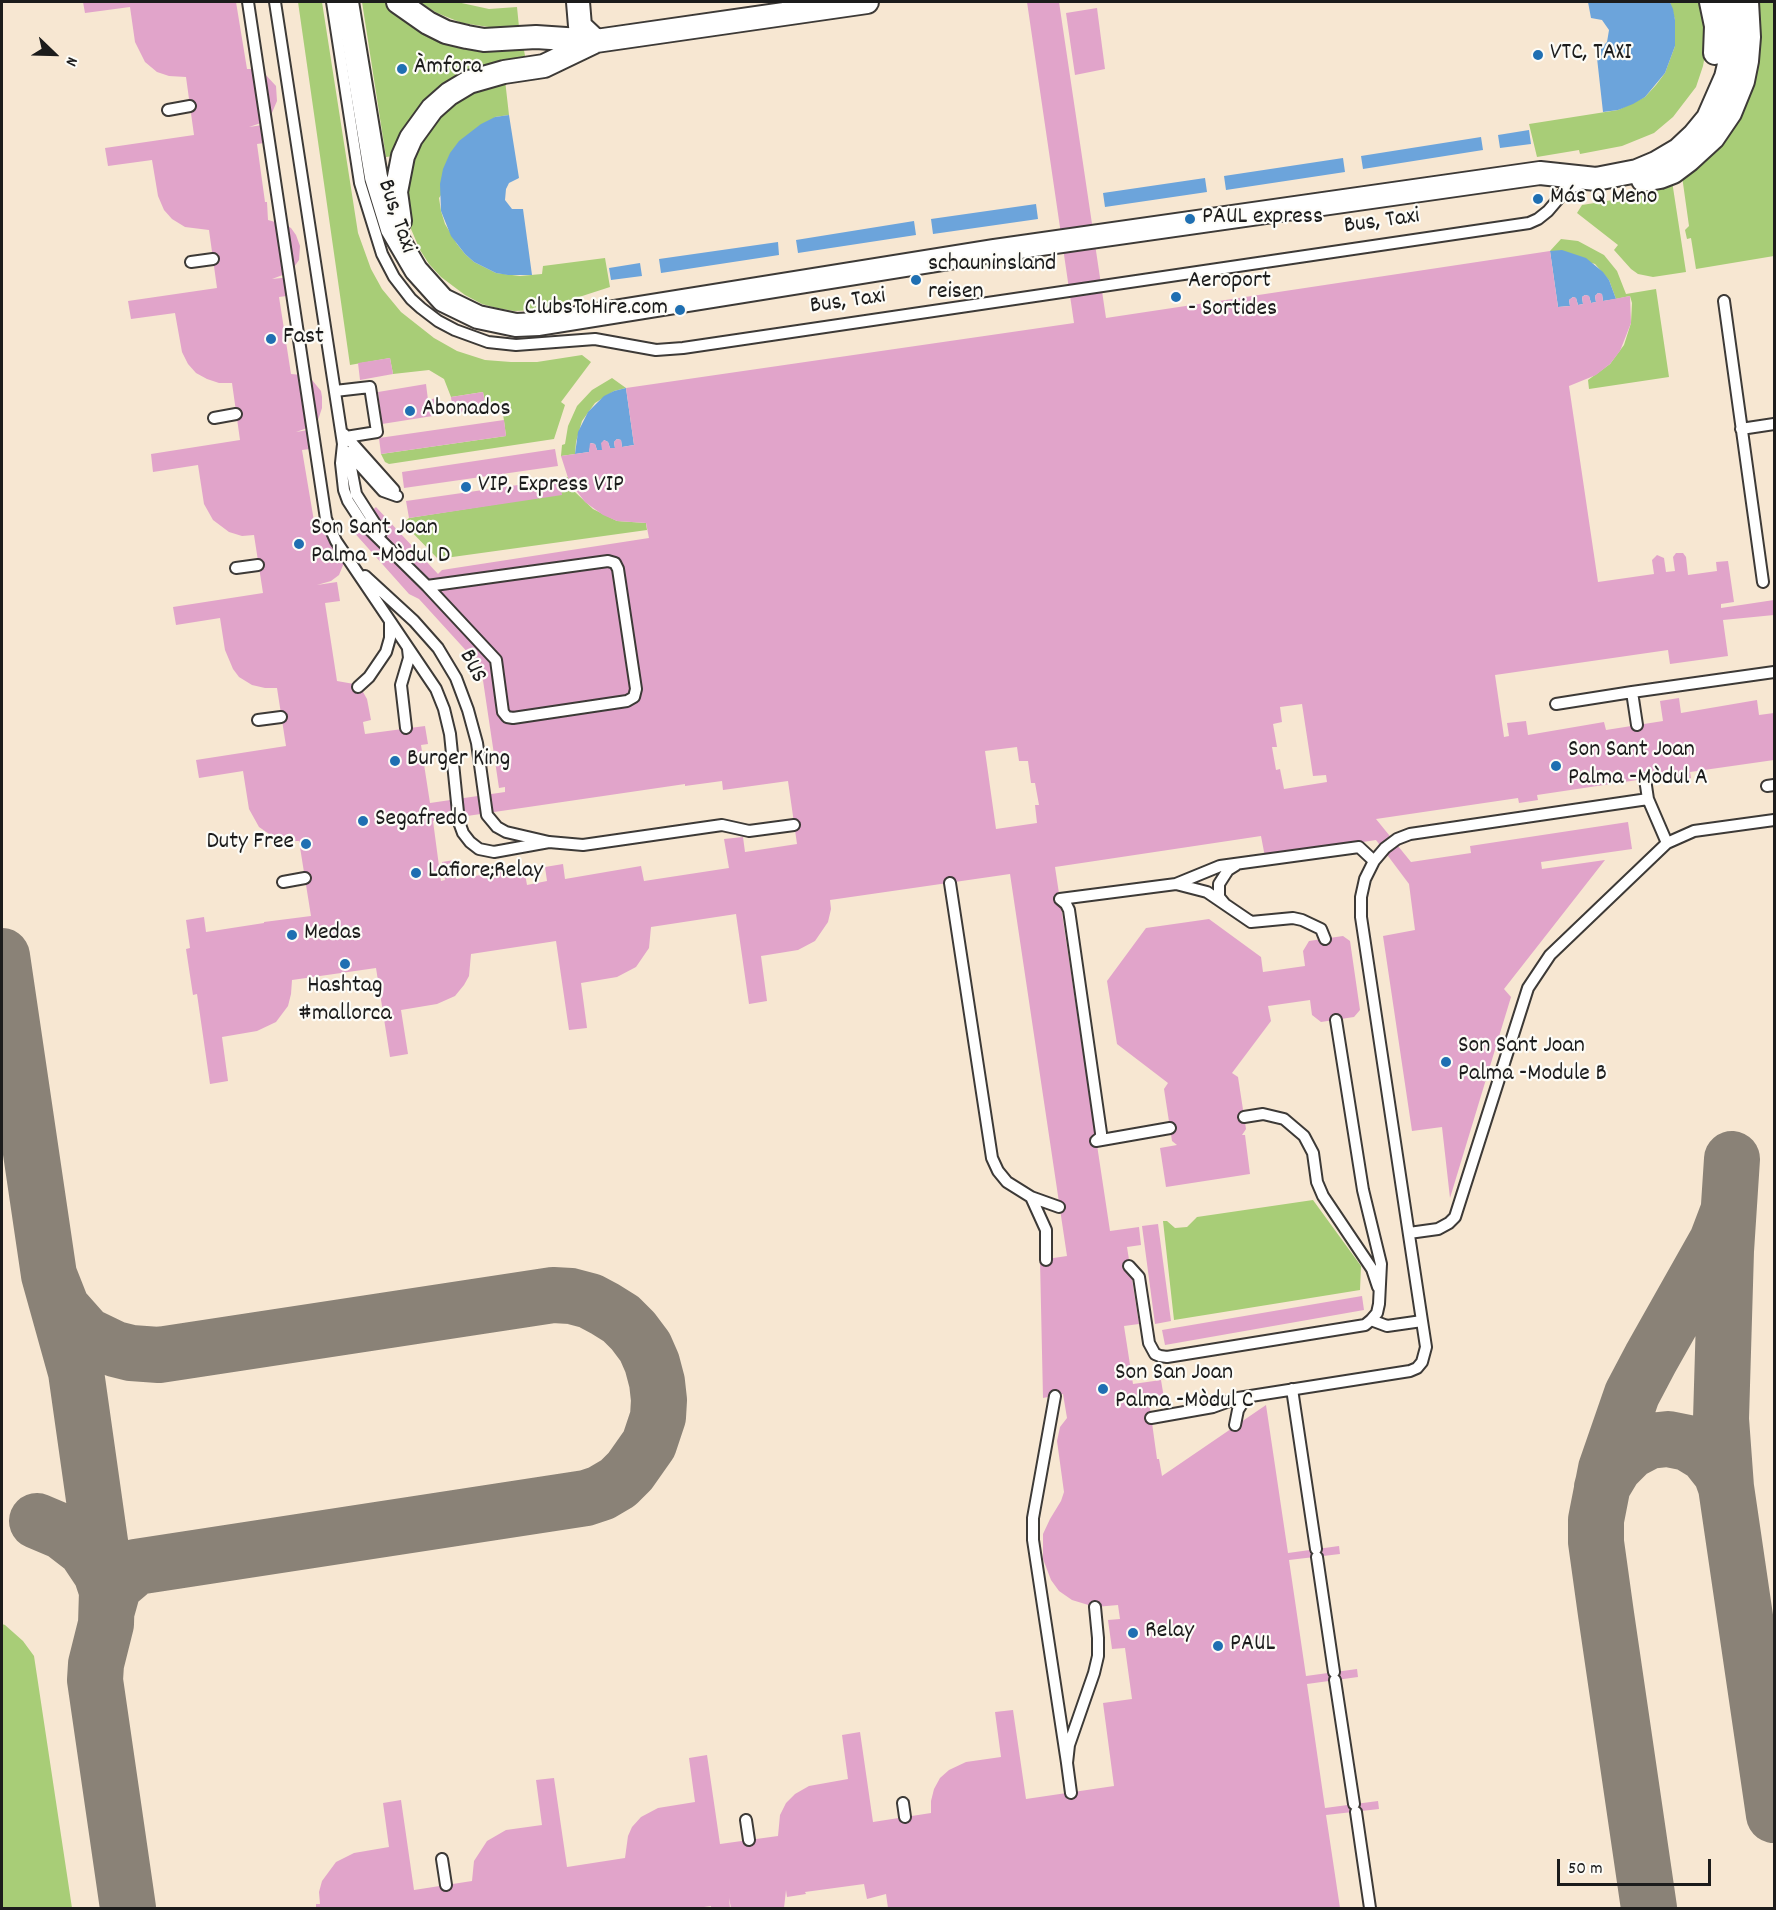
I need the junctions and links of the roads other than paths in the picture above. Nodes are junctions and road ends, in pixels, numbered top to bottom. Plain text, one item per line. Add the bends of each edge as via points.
1 (248, 2) edge
2 (274, 2) edge
3 (332, 2) edge
4 (347, 2) edge
5 (398, 2) edge
6 (578, 2) edge
7 (867, 2) edge
8 (1711, 2) edge
9 (1728, 2) edge
10 (1746, 2) edge
11 (596, 41) junction
12 (190, 106) dead end
13 (168, 110) dead end
14 (1637, 171) junction
15 (1601, 178) junction
16 (406, 254) junction
17 (213, 259) dead end
18 (191, 262) dead end
19 (1724, 301) dead end
20 (335, 391) junction
21 (236, 414) dead end
22 (214, 418) dead end
23 (1774, 424) edge
24 (1741, 429) junction
25 (347, 445) junction
26 (258, 565) dead end
27 (352, 565) junction
28 (236, 568) dead end
29 (1762, 582) dead end
30 (427, 586) junction
31 (390, 621) junction
32 (408, 648) junction
33 (1774, 672) edge
34 (358, 687) dead end
35 (1632, 692) junction
36 (1556, 704) dead end
37 (281, 717) dead end
38 (258, 720) dead end
39 (1637, 725) dead end
40 (406, 728) dead end
41 (1645, 779) dead end
42 (1648, 799) junction
43 (1774, 820) edge
44 (794, 825) dead end
45 (549, 842) junction
46 (1667, 843) junction
47 (1374, 861) junction
48 (1239, 863) junction
49 (305, 878) dead end
50 (283, 882) dead end
51 (950, 883) dead end
52 (1176, 884) junction
53 (1224, 903) junction
54 (1325, 939) dead end
55 (1336, 1020) dead end
56 (1245, 1117) dead end
57 (1170, 1128) dead end
58 (1031, 1197) junction
59 (1059, 1207) dead end
60 (1409, 1233) junction
61 (1046, 1260) dead end
62 (1129, 1266) dead end
63 (1380, 1294) junction
64 (1371, 1320) junction
65 (1422, 1321) junction
66 (1292, 1389) junction
67 (1252, 1395) junction
68 (1055, 1396) dead end
69 (1151, 1418) dead end
70 (1235, 1425) dead end
71 (1095, 1607) dead end
72 (1066, 1763) junction
73 (1071, 1792) dead end
74 (903, 1803) dead end
75 (905, 1817) dead end
76 (746, 1820) dead end
77 (749, 1840) dead end
78 (442, 1859) dead end
79 (446, 1885) dead end
80 (1370, 1908) edge

1 - 27 lane via 322,505 331,532
2 - 20 lane
3 - 15 lane, Bus, Taxi via 360,183 382,254 394,277 421,308 455,330 488,342 516,345 594,339 669,349 1049,295 1529,223 1548,211 1565,191
4 - 16 street via 376,177 392,229
5 - 11 street via 428,23 466,37
6 - 11 street via 580,26
7 - 11 street
8 - 14 street via 1717,41 1708,87 1684,128 1657,158
9 - 14 street via 1731,56 1708,118 1678,150
10 - 15 street via 1749,37 1743,81 1730,113 1713,138 1673,172 1660,177
11 - 16 street via 543,66 469,82 432,109 411,138 398,174 397,209
12 - 13 lane
14 - 15 street
15 - 16 street via 1540,173 993,251 538,324 495,321 443,300
17 - 18 lane
19 - 24 lane
20 - 25 lane
20 - 25 lane via 370,387 377,432
21 - 22 lane
23 - 24 lane
24 - 29 lane
25 - 25 lane via 395,493 383,491
25 - 30 lane via 341,463 348,501 361,520
26 - 28 lane
27 - 31 lane
27 - 45 lane, BUS via 414,621 438,648 456,678 477,743 491,822 506,832
30 - 30 lane via 615,563 636,689 634,697 507,717 496,660
31 - 32 lane
31 - 34 lane via 386,652
32 - 40 lane via 401,685
32 - 45 lane via 436,689 444,709 463,833 479,849 494,852
33 - 35 lane
35 - 36 lane
35 - 39 lane
37 - 38 lane
41 - 42 lane
42 - 46 lane
42 - 47 lane via 1410,834 1397,839
43 - 46 lane via 1694,831
44 - 45 lane via 749,831 722,825 583,844
46 - 60 lane via 1538,971 1525,998 1455,1217 1438,1229
47 - 48 lane via 1359,848
47 - 60 lane via 1360,897 1361,917
48 - 52 lane via 1220,866
48 - 53 lane via 1222,877 1218,891
49 - 50 lane
51 - 58 lane via 992,1158 1007,1182
52 - 53 lane via 1201,889
52 - 57 lane via 1060,899 1066,904 1071,922 1101,1133 1096,1141
53 - 54 lane via 1251,922 1302,920 1321,928
55 - 63 lane via 1363,1190 1381,1264
56 - 63 lane via 1263,1114 1284,1119 1304,1136 1313,1153 1323,1196 1372,1269
58 - 59 lane
58 - 61 lane via 1046,1230
60 - 65 lane
62 - 64 lane via 1142,1283 1149,1343 1160,1356
63 - 64 lane via 1377,1313
64 - 65 lane via 1387,1326
65 - 66 lane via 1426,1347 1417,1368
66 - 67 lane
66 - 80 lane
67 - 69 lane via 1213,1407
67 - 70 lane via 1238,1410
68 - 72 lane via 1033,1518 1033,1540
71 - 72 lane via 1098,1656
72 - 73 lane
74 - 75 lane
76 - 77 lane
78 - 79 lane

